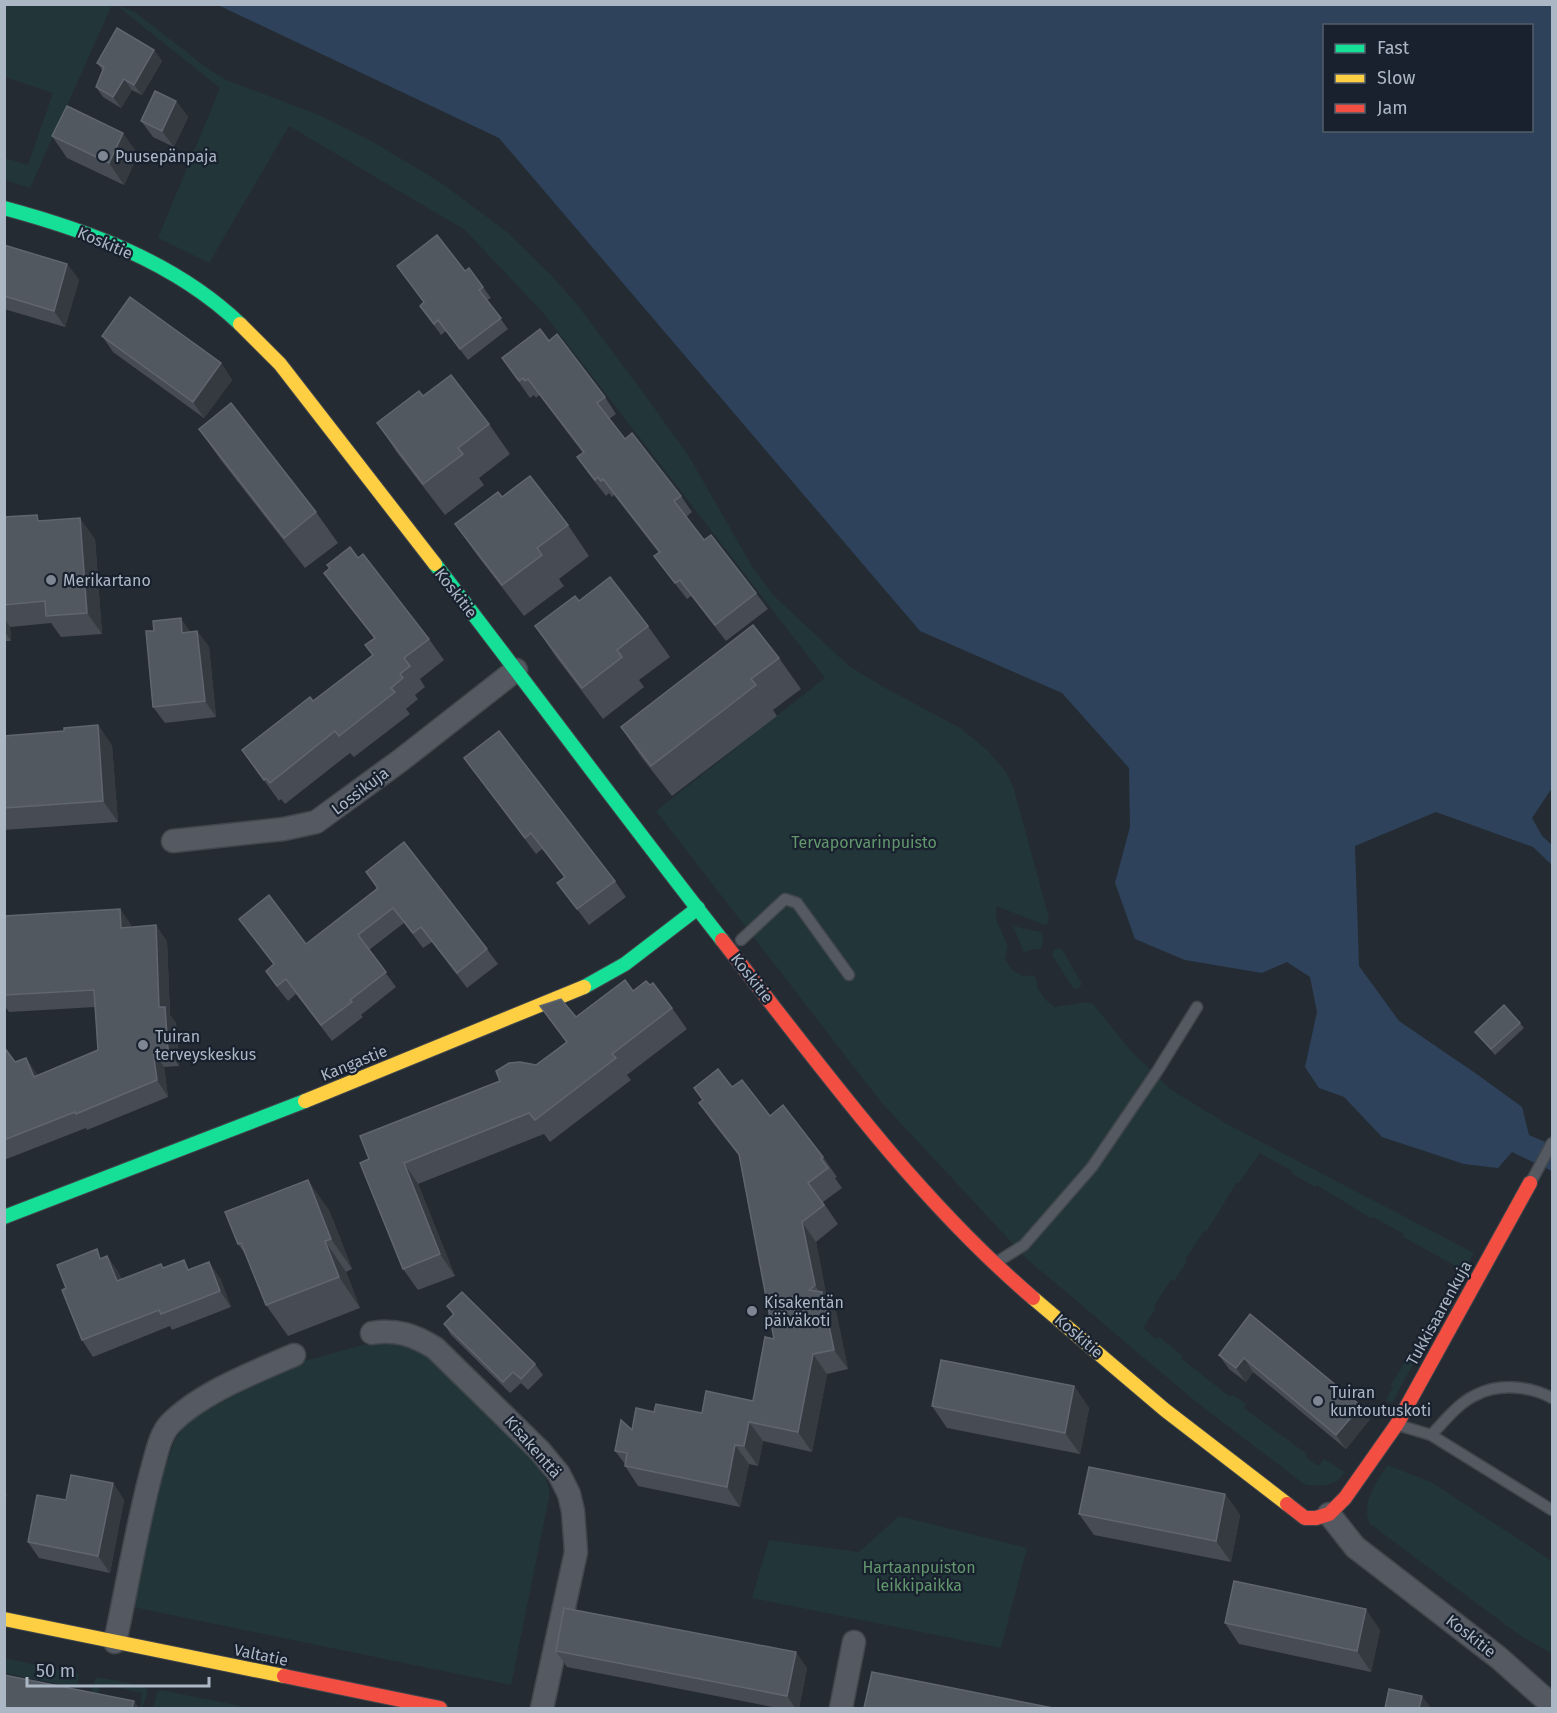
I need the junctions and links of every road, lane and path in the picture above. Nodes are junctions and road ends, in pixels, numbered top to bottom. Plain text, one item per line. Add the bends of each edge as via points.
1 (4, 208) edge
2 (516, 670) junction
3 (173, 841) dead end
4 (698, 908) junction
5 (741, 940) dead end
6 (849, 975) dead end
7 (1197, 1007) dead end
8 (1552, 1143) edge
9 (1530, 1183) joint
10 (4, 1217) edge
11 (994, 1264) junction
12 (372, 1333) dead end
13 (294, 1355) dead end
14 (1552, 1398) edge
15 (1396, 1424) junction
16 (1431, 1435) junction
17 (1552, 1510) edge
18 (1329, 1514) junction
19 (4, 1619) edge
20 (116, 1642) junction
21 (854, 1642) dead end
22 (1552, 1705) edge
23 (440, 1708) edge
24 (542, 1708) edge
25 (841, 1708) edge

1 - 2 street, Koskitie via 109,243 180,278 216,303 280,364
2 - 3 street, Lossikuja via 316,822
2 - 4 street, Koskitie
4 - 10 street, Kangastie via 625,964 588,985 338,1088
4 - 11 street, Koskitie via 834,1083 925,1192
5 - 6 lane via 785,899 797,903
7 - 11 lane via 1092,1167 1024,1245
8 - 9 lane
9 - 15 street, Tukkisaarenkuja
11 - 18 street, Koskitie via 1165,1410 1288,1507 1305,1518
12 - 24 street, Kisakenttä via 396,1331 435,1348 540,1451 569,1494 576,1552
13 - 20 street via 229,1385 168,1426 146,1493
14 - 16 lane via 1526,1388 1498,1388 1476,1395 1455,1409
15 - 16 lane
15 - 18 street, Tukkisaarenkuja via 1345,1498
16 - 17 lane
18 - 22 street, Koskitie via 1354,1547 1499,1658
19 - 20 street, Valtatie
20 - 23 street, Valtatie
21 - 25 street

